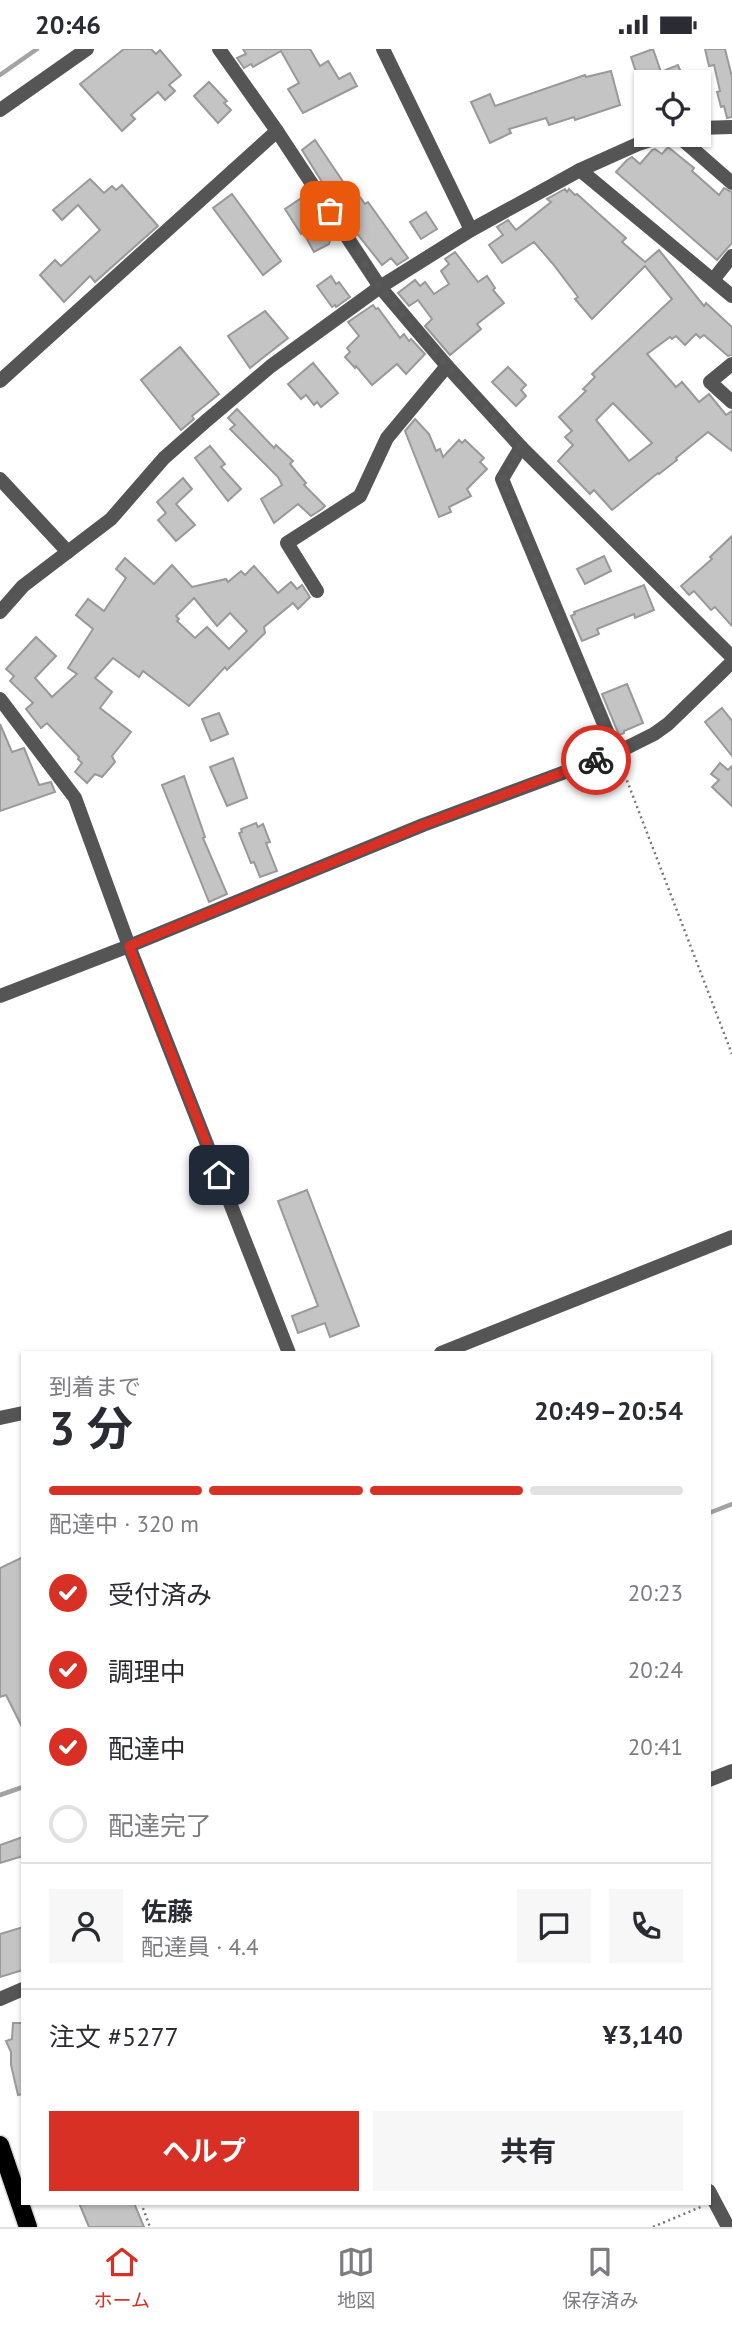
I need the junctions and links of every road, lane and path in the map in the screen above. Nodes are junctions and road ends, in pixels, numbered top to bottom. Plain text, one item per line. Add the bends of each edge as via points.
1 (87, 49) edge
2 (219, 49) edge
3 (383, 49) edge
4 (0, 110) edge
5 (732, 127) edge
6 (711, 128) edge
7 (277, 131) junction
8 (634, 146) edge
9 (691, 147) edge
10 (580, 170) junction
11 (732, 183) edge
12 (471, 230) junction
13 (732, 256) edge
14 (713, 280) junction
15 (380, 287) junction
16 (732, 296) edge
17 (732, 365) edge
18 (447, 366) junction
19 (0, 381) edge
20 (732, 401) edge
21 (521, 447) junction
22 (0, 479) edge
23 (68, 552) junction
24 (317, 591) dead end
25 (0, 612) edge
26 (732, 659) edge
27 (0, 699) edge
28 (616, 753) junction
29 (129, 946) junction
30 (0, 996) edge
31 (732, 1053) edge
32 (732, 1237) edge
33 (288, 1351) edge
34 (446, 1351) edge
35 (21, 1413) edge
36 (0, 1418) edge
37 (732, 1771) edge
38 (711, 1779) edge
39 (21, 1990) edge
40 (0, 1999) edge
41 (0, 2145) edge
42 (713, 2199) edge
43 (142, 2205) edge
44 (700, 2205) edge
45 (28, 2227) edge
46 (150, 2227) edge
47 (653, 2227) edge
48 (728, 2227) edge

1 - 4 street
2 - 7 street
3 - 12 street
5 - 6 street
7 - 15 street
7 - 19 street
8 - 10 street
9 - 11 street
10 - 12 street
10 - 14 street
12 - 15 street
13 - 14 street
14 - 16 street
15 - 18 street
15 - 23 street via 261,374 164,458 111,519
17 - 20 street via 710,381
18 - 21 street
18 - 24 street via 387,438 360,496 287,543
21 - 26 street
21 - 28 street via 502,479
22 - 23 street
23 - 25 street via 23,586
26 - 28 street via 668,724
27 - 29 street via 75,798
28 - 29 street via 423,825
28 - 31 path
29 - 30 street
29 - 33 street
32 - 34 street
35 - 36 street
37 - 38 street
39 - 40 street
41 - 45 main road
42 - 48 street
43 - 46 path
44 - 47 path

